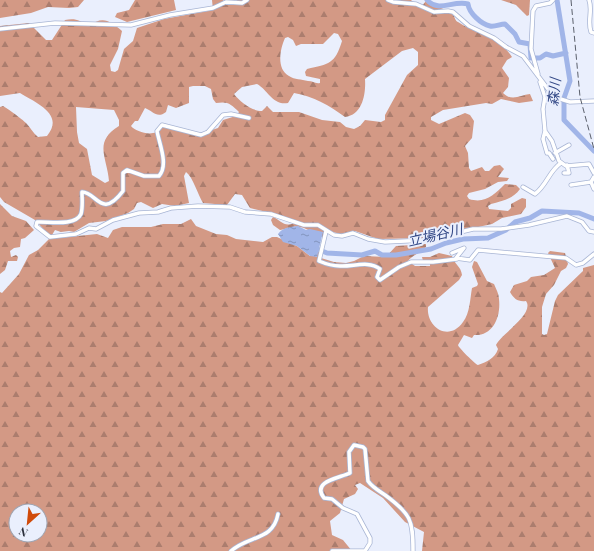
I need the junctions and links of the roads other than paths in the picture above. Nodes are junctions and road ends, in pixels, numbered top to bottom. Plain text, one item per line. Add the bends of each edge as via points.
1 (247, 0) edge
2 (388, 0) edge
3 (553, 0) edge
4 (589, 0) edge
5 (0, 29) edge
6 (594, 33) edge
7 (539, 79) junction
8 (594, 101) edge
9 (249, 118) dead end
10 (545, 130) junction
11 (569, 145) dead end
12 (555, 152) junction
13 (547, 153) junction
14 (552, 159) dead end
15 (561, 162) junction
16 (567, 165) junction
17 (564, 173) dead end
18 (594, 173) edge
19 (548, 178) junction
20 (594, 178) edge
21 (591, 182) junction
22 (551, 183) dead end
23 (571, 185) dead end
24 (523, 187) dead end
25 (594, 189) edge
26 (326, 231) junction
27 (594, 232) edge
28 (452, 253) dead end
29 (594, 254) edge
30 (457, 258) junction
31 (278, 514) dead end
32 (231, 551) edge
33 (332, 551) edge
34 (413, 551) edge

1 - 5 street via 226,2 213,8 124,26 55,23
2 - 7 street via 416,4 434,12 453,12 469,26 523,56
3 - 7 street via 536,6 533,11 531,50
4 - 6 street via 589,26
7 - 8 street via 554,97 560,100
7 - 10 street via 545,97
9 - 26 street via 223,115 203,135 162,125 157,131 163,160 159,176 144,176 127,170 123,173 123,191 113,201 100,203 88,193 82,192 81,213 77,218 60,223 40,221 35,224 48,237 69,235 81,233 89,228 96,229 113,220 139,213 198,206 230,207 245,212 271,214 304,225 318,225
10 - 12 street
10 - 13 street via 542,136
11 - 12 street
12 - 13 street
12 - 15 street
13 - 14 street
15 - 16 street
15 - 19 street via 553,168
16 - 17 street via 568,173
16 - 18 street via 589,164
19 - 22 street
19 - 24 street via 535,194
20 - 21 street
21 - 23 street
21 - 25 street
26 - 27 street via 338,236 353,233 385,242 426,240 473,229 501,229 567,216 582,222 589,231
26 - 30 street via 318,261 341,266 373,265 380,269 377,277 380,280 411,262
28 - 30 street via 464,248
29 - 30 street via 576,265 566,258 482,250 475,252 472,259
31 - 32 street via 270,532
33 - 34 street via 365,550 370,544 370,538 357,514 343,508 332,499 324,498 320,492 325,482 350,473 349,452 358,445 365,450 366,477 370,484 396,503 409,518 412,525

